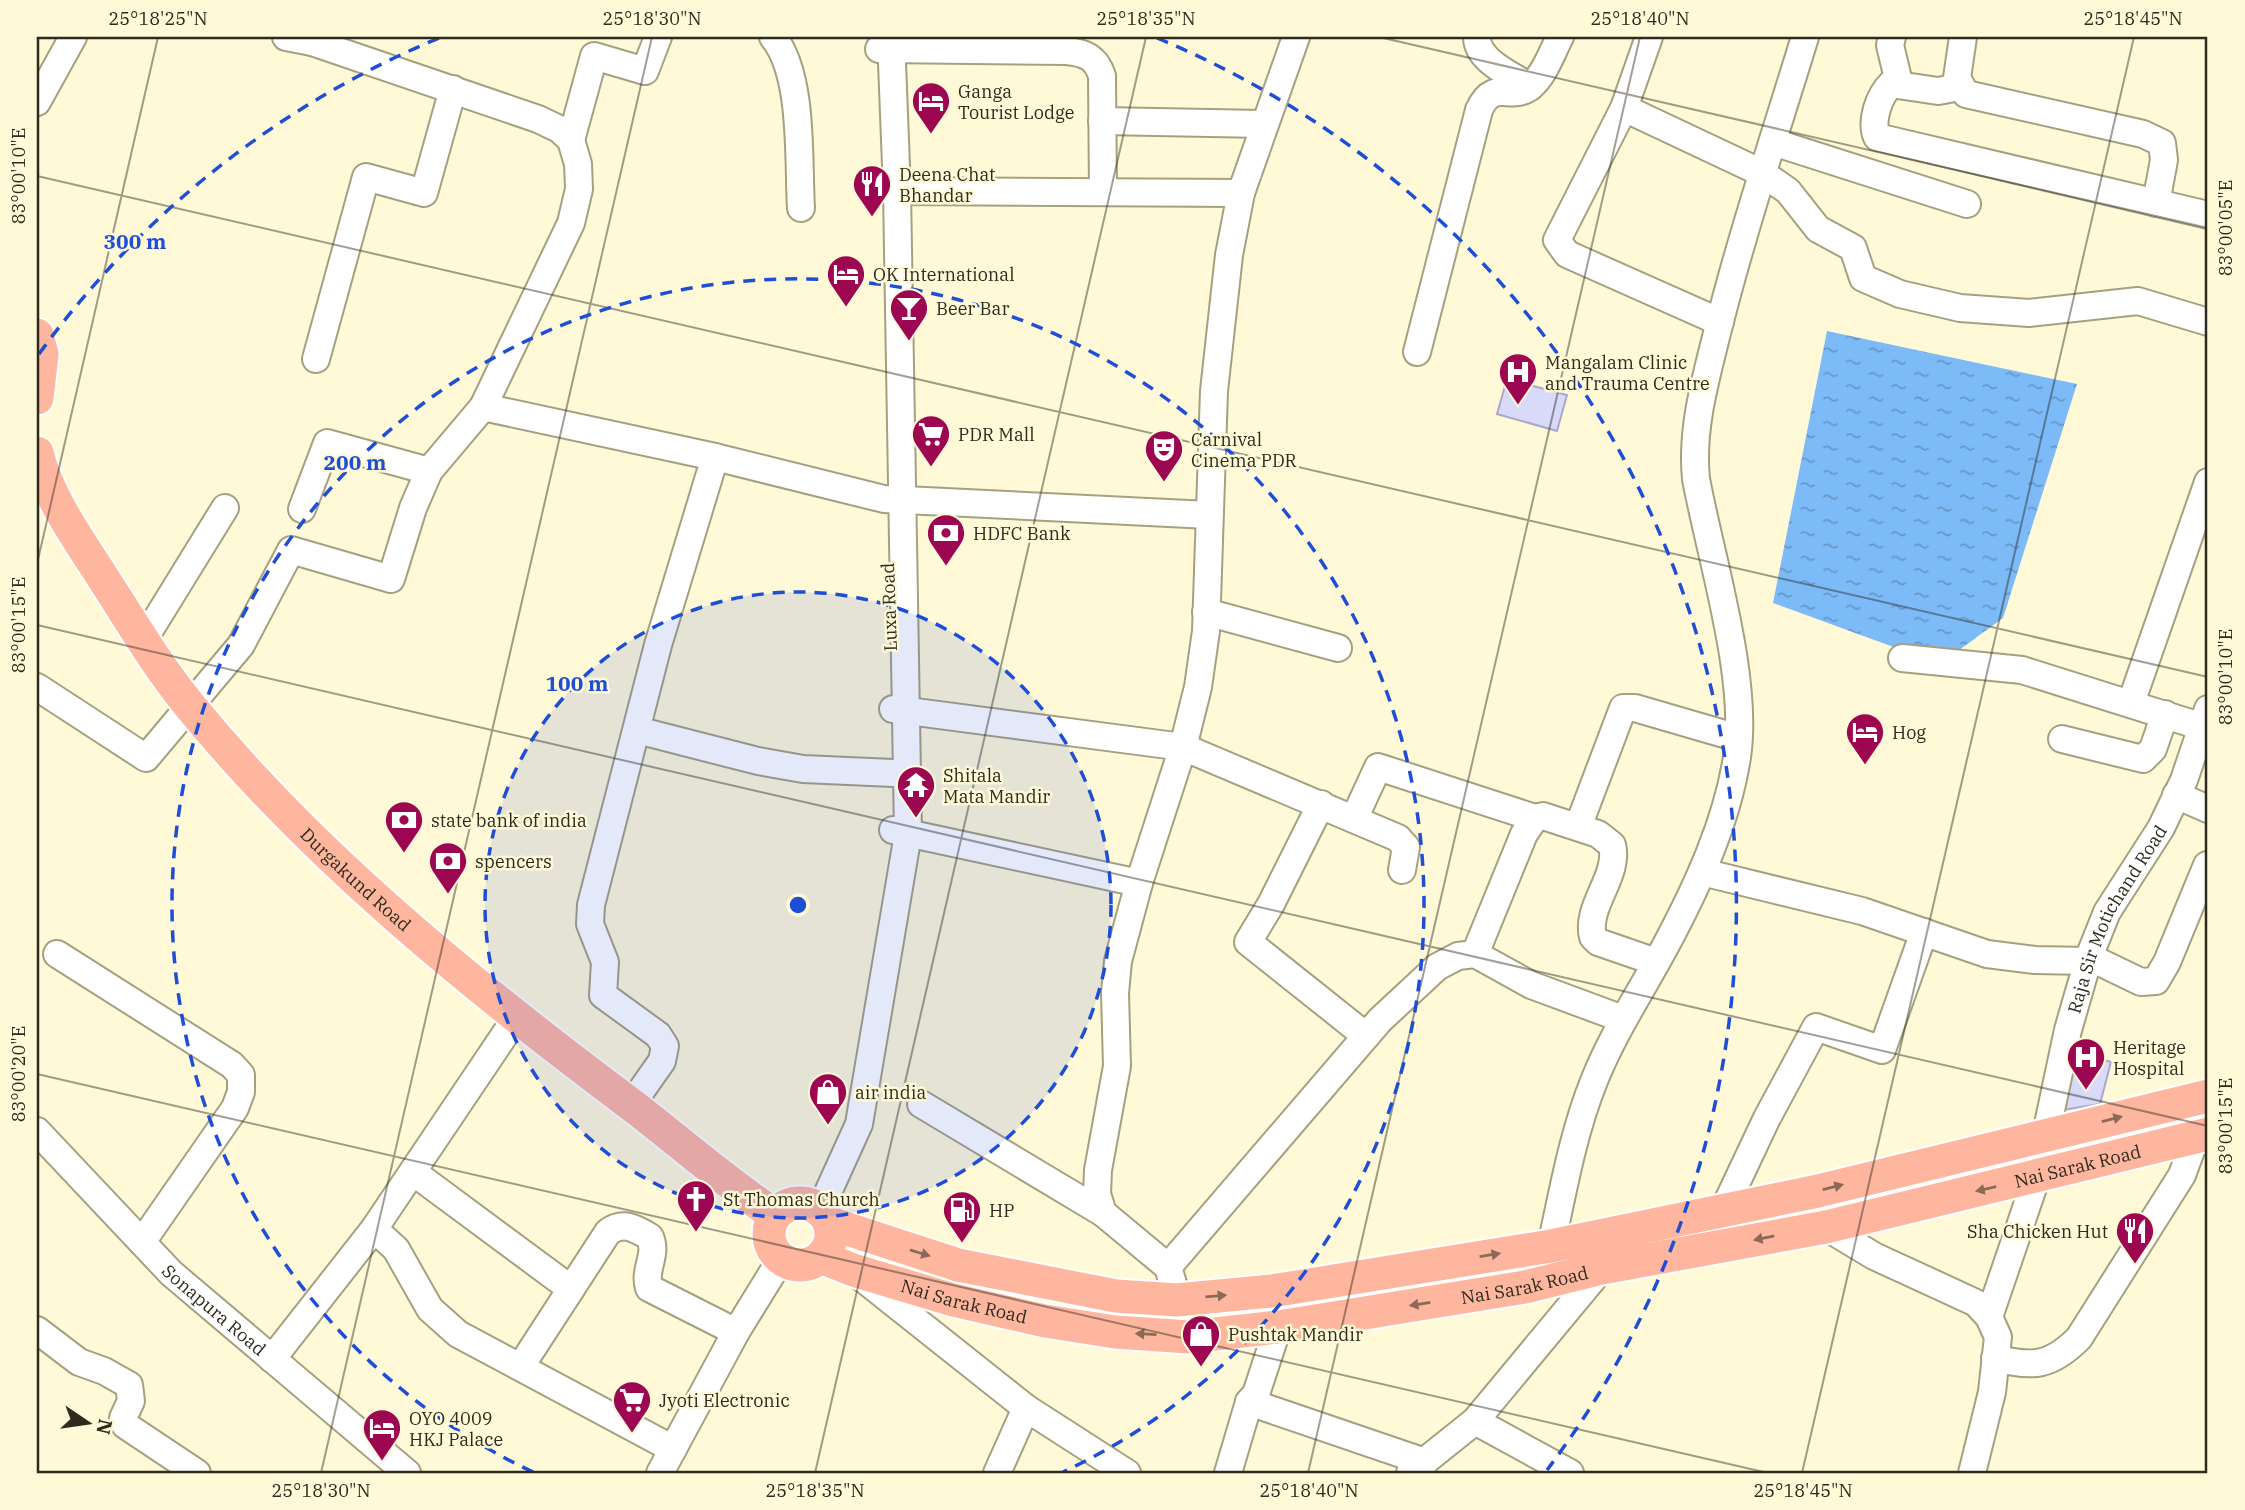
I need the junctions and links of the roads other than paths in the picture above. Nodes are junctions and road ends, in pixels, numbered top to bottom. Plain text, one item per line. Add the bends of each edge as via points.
1 (73, 37) edge
2 (286, 37) edge
3 (658, 37) edge
4 (773, 37) edge
5 (1296, 37) edge
6 (1477, 37) edge
7 (1560, 37) edge
8 (1649, 37) edge
9 (1805, 37) edge
10 (1892, 37) edge
11 (1963, 37) edge
12 (314, 39) edge
13 (885, 43) edge
14 (1899, 83) junction
15 (1530, 87) junction
16 (1960, 87) junction
17 (453, 89) junction
18 (37, 102) edge
19 (1624, 108) junction
20 (1102, 121) junction
21 (1264, 124) junction
22 (571, 141) junction
23 (1773, 142) junction
24 (1762, 173) junction
25 (897, 191) junction
26 (1103, 192) junction
27 (1241, 193) junction
28 (2156, 203) junction
29 (1967, 204) dead end
30 (801, 208) dead end
31 (2208, 215) edge
32 (1720, 322) junction
33 (2208, 323) edge
34 (37, 335) edge
35 (1417, 352) dead end
36 (316, 359) dead end
37 (37, 398) edge
38 (483, 407) junction
39 (37, 453) edge
40 (715, 457) junction
41 (429, 471) junction
42 (2208, 482) edge
43 (892, 500) junction
44 (225, 508) dead end
45 (302, 509) dead end
46 (1209, 515) junction
47 (2202, 520) edge
48 (1206, 612) junction
49 (143, 641) junction
50 (1338, 648) dead end
51 (1902, 658) dead end
52 (37, 687) edge
53 (2131, 703) junction
54 (189, 705) junction
55 (900, 710) junction
56 (2165, 714) junction
57 (2206, 718) edge
58 (637, 730) junction
59 (1738, 738) junction
60 (2062, 739) dead end
61 (1183, 747) junction
62 (893, 773) junction
63 (2176, 795) junction
64 (1321, 804) junction
65 (2208, 809) edge
66 (1535, 818) junction
67 (1354, 819) junction
68 (1578, 827) junction
69 (900, 832) junction
70 (2207, 865) edge
71 (1402, 870) dead end
72 (1702, 872) junction
73 (1139, 883) junction
74 (1924, 932) junction
75 (57, 954) dead end
76 (1475, 954) junction
77 (2088, 959) junction
78 (1656, 962) junction
79 (518, 1016) junction
80 (1623, 1019) junction
81 (1366, 1036) junction
82 (2208, 1096) edge
83 (921, 1104) dead end
84 (2208, 1104) edge
85 (631, 1105) junction
86 (37, 1131) edge
87 (2202, 1135) edge
88 (2046, 1136) junction
89 (413, 1172) junction
90 (2037, 1177) junction
91 (1724, 1209) junction
92 (1103, 1213) junction
93 (775, 1215) junction
94 (827, 1217) junction
95 (1826, 1227) junction
96 (374, 1229) junction
97 (1607, 1232) junction
98 (142, 1242) junction
99 (1551, 1245) junction
100 (781, 1259) junction
101 (836, 1263) junction
102 (1168, 1267) junction
103 (1602, 1268) junction
104 (571, 1289) junction
105 (1177, 1300) junction
106 (1983, 1310) junction
107 (1278, 1327) junction
108 (37, 1330) edge
109 (736, 1332) junction
110 (1189, 1337) junction
111 (1995, 1358) junction
112 (272, 1359) junction
113 (521, 1366) junction
114 (1249, 1402) junction
115 (1026, 1408) junction
116 (1475, 1421) junction
117 (673, 1449) junction
118 (1417, 1468) edge
119 (197, 1473) edge
120 (407, 1473) edge
121 (660, 1473) edge
122 (998, 1473) edge
123 (1127, 1473) edge
124 (1228, 1473) edge
125 (1570, 1473) edge
126 (1972, 1473) edge

1 - 18 street
2 - 12 street
3 - 22 street via 645,71 594,56
4 - 30 street via 789,64
5 - 21 street
6 - 15 street via 1485,57
7 - 15 street
8 - 19 street
9 - 23 street
10 - 14 street
11 - 16 street via 1957,67
12 - 17 street
13 - 20 street via 1079,52 1099,65
13 - 25 street
13 - 43 street, Luxa Road
14 - 16 street via 1938,90
14 - 28 street via 1885,90 1874,123 1877,137 1883,141
15 - 35 street via 1489,94 1479,110
16 - 28 street via 1973,97 2154,138 2164,149
17 - 22 street via 538,119
17 - 36 street via 424,193 366,177
19 - 24 street
19 - 32 street via 1556,240 1567,254
20 - 21 street
20 - 26 street
21 - 27 street
22 - 38 street via 579,164 571,223
23 - 24 street
23 - 29 street
24 - 32 street
24 - 33 street via 1788,191 1818,229 1853,248 1863,278 1900,294 1960,308 2029,313 2138,301
25 - 26 street
25 - 43 street
26 - 27 street
27 - 46 street via 1222,309
28 - 31 street
32 - 59 street via 1697,415 1693,452 1737,687
34 - 37 main road via 42,355
38 - 40 street
38 - 41 street
39 - 49 main road, Durgakund Road via 43,478 69,525
40 - 43 street
40 - 58 street
41 - 45 street via 327,443
41 - 54 street via 391,579 290,550 241,645
42 - 47 street
43 - 46 street
43 - 55 street, Luxa Road
44 - 49 street
46 - 48 street
47 - 53 street
48 - 50 street
48 - 61 street via 1198,687
49 - 54 main road, Durgakund Road
51 - 53 street via 2022,670
52 - 54 street via 146,758
53 - 56 street
54 - 79 main road, Durgakund Road via 260,786 381,902
55 - 61 street
55 - 62 street, Luxa Road
55 - 69 street
56 - 57 street
56 - 60 street via 2153,750 2143,759
57 - 63 street, Raja Sir Motichand Road
58 - 62 street via 803,769
58 - 85 street via 591,905 590,924 603,951 603,995 658,1035 665,1046 662,1060
59 - 68 street via 1623,708
59 - 72 street via 1728,794
61 - 64 street
61 - 73 street
62 - 69 street, Luxa Road
63 - 65 street
63 - 77 street, Raja Sir Motichand Road via 2161,828 2107,912
64 - 67 street
64 - 81 street via 1248,942
66 - 67 street via 1378,767
66 - 68 street via 1552,817
66 - 76 street via 1524,834
67 - 71 street via 1398,838 1406,847
68 - 78 street via 1607,839 1614,850 1592,922 1592,937
69 - 73 street
69 - 94 street via 859,1124
69 - 94 street, Luxa Road via 848,1111 821,1169
70 - 77 street via 2156,981 2141,982
72 - 74 street via 1821,900
72 - 78 street
73 - 92 street via 1118,961 1117,1066 1098,1170 1097,1194
74 - 77 street via 1987,954 2035,960
74 - 91 street via 1882,1050 1816,1027
75 - 98 street via 241,1075 235,1108
76 - 80 street via 1531,985
76 - 81 street via 1458,956 1437,967
77 - 88 street, Raja Sir Motichand Road
78 - 80 street
79 - 85 main road, Durgakund Road
79 - 89 street
80 - 99 street via 1593,1082
81 - 102 street
88 -> 82 main road, Nai Sarak Road
83 - 92 street
84 - 87 street
85 - 93 main road, Durgakund Road
86 - 98 street, Sonapura Road
87 - 90 main road, Nai Sarak Road
87 - 111 street via 2182,1175 2079,1338 2062,1355 2044,1362 2024,1366
88 - 90 street, Raja Sir Motichand Road
91 -> 88 main road, Nai Sarak Road
89 - 96 street
89 - 104 street
90 -> 95 main road, Nai Sarak Road
90 - 106 street, Raja Sir Motichand Road
91 - 97 main road, Nai Sarak Road
92 - 102 street
93 - 94 main road via 788,1204
93 - 100 main road via 769,1244
94 - 101 main road
94 -> 105 main road, Nai Sarak Road via 958,1265 1116,1296
95 -> 103 main road, Nai Sarak Road
95 - 106 street
96 - 112 street
96 - 113 street via 396,1250 430,1309 444,1324
97 - 99 main road, Nai Sarak Road
97 - 103 street
98 - 112 street, Sonapura Road via 171,1273
105 -> 99 main road, Nai Sarak Road via 1272,1291
100 - 101 main road via 801,1265
100 - 109 street
110 -> 101 main road, Nai Sarak Road via 1045,1321 953,1300
101 - 115 street
102 - 105 street
103 -> 107 main road, Nai Sarak Road via 1525,1287
103 - 116 street
104 - 109 street via 608,1232 626,1226 650,1237 654,1246 646,1278 649,1288
104 - 113 street
105 - 110 street
106 - 111 street via 1998,1337
107 - 110 main road, Nai Sarak Road
107 - 114 street via 1256,1394
108 - 119 street via 79,1362 129,1385 131,1401 123,1418 125,1425
109 - 117 street
111 - 126 street via 1992,1392
112 - 120 street, Sonapura Road
113 - 117 street
114 - 118 street
114 - 124 street
115 - 122 street
115 - 123 street
116 - 118 street
116 - 125 street
117 - 121 street

